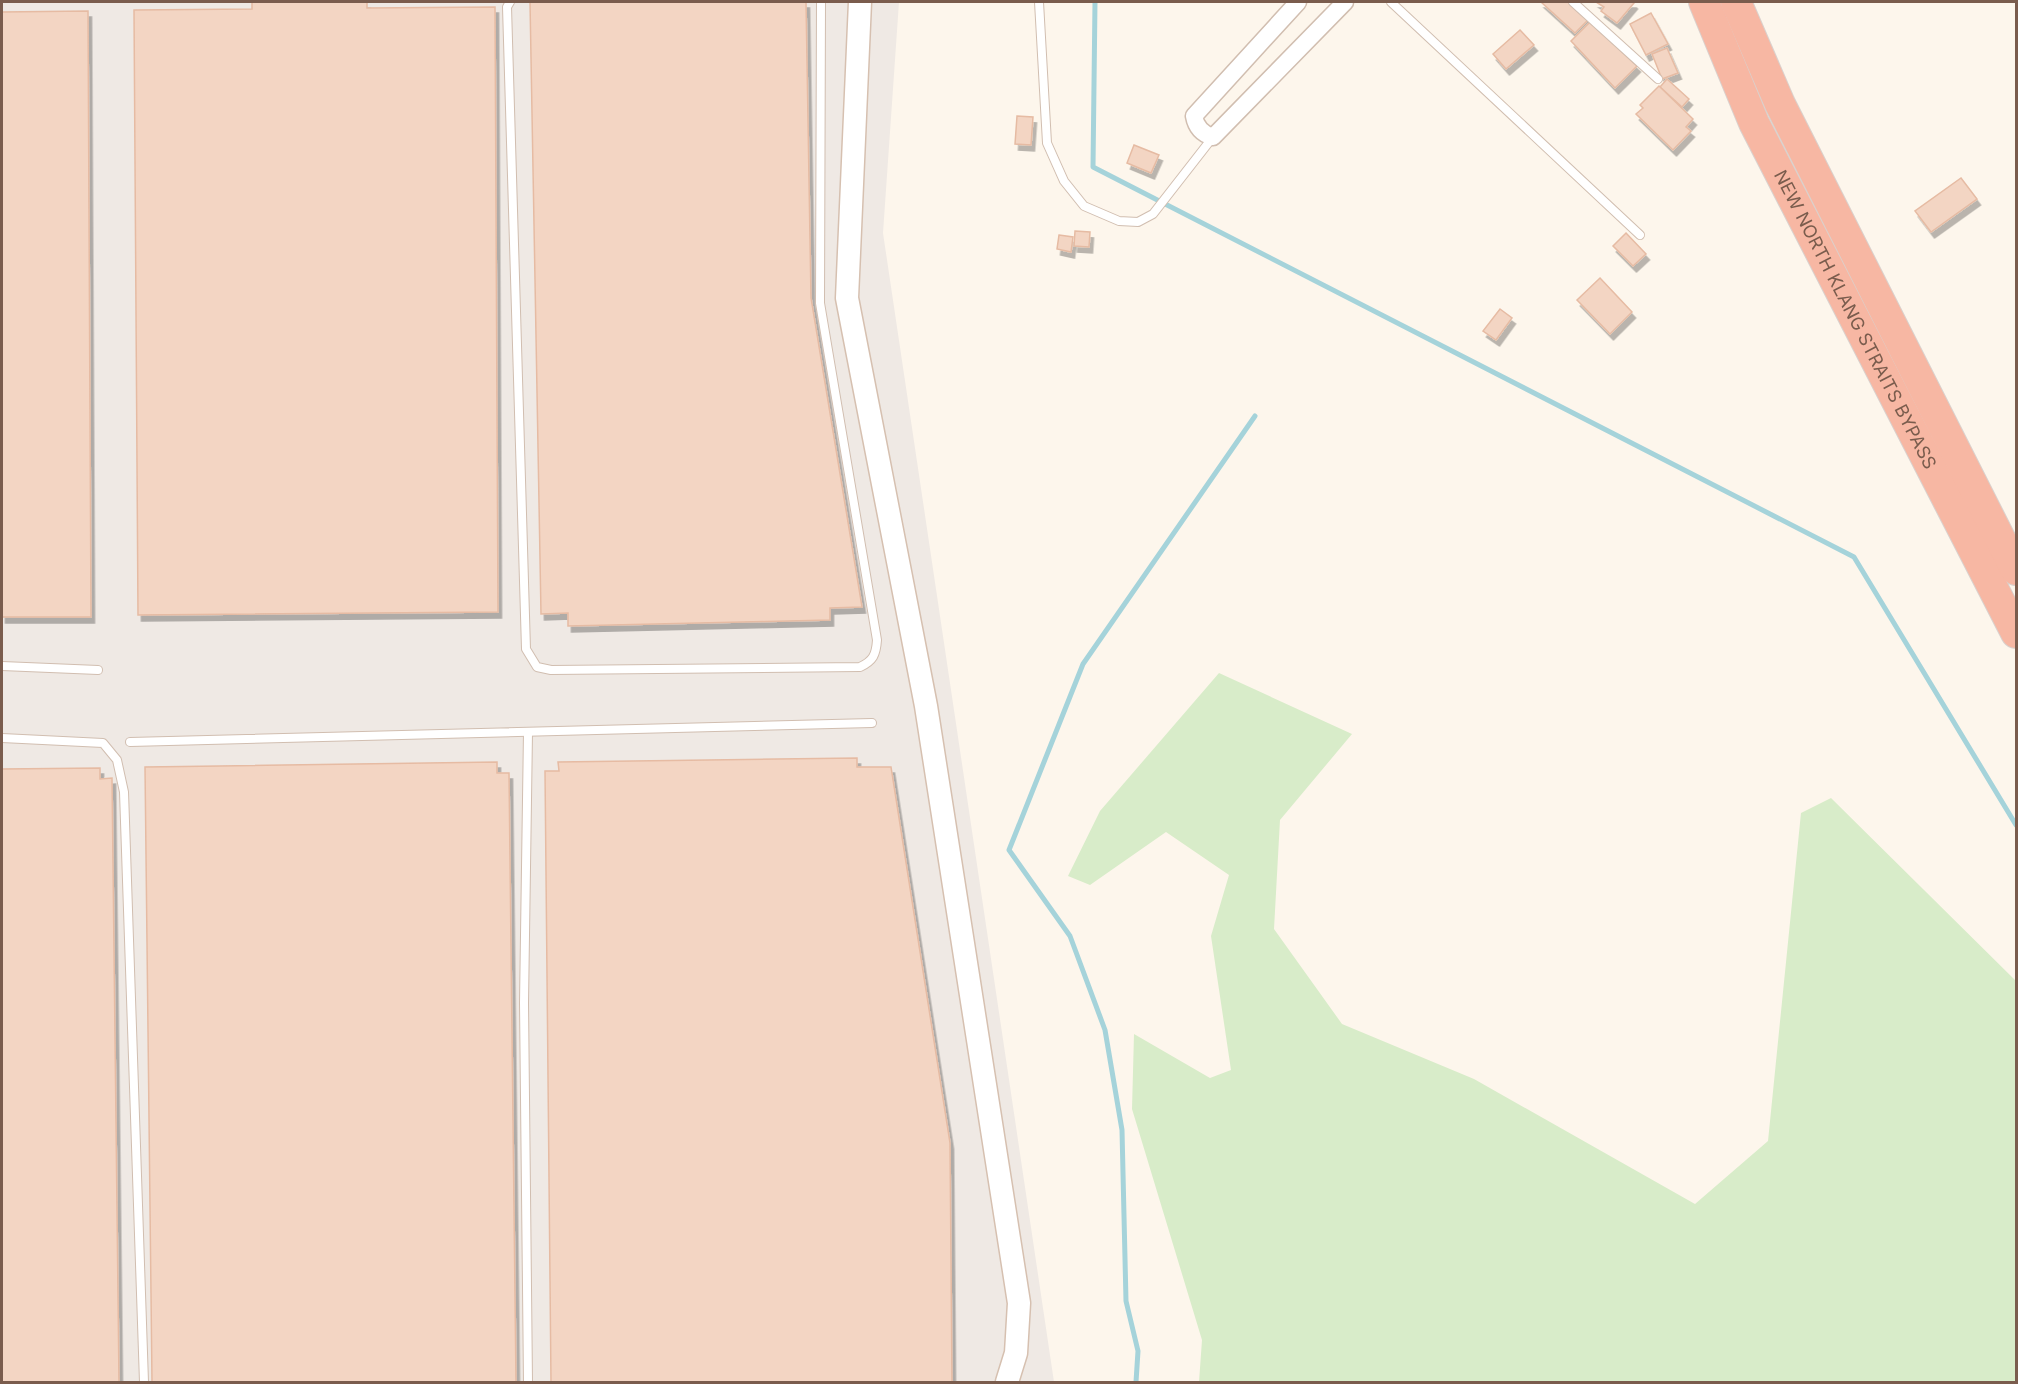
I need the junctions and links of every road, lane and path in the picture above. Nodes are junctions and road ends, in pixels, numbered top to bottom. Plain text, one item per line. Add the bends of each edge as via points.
1 (510, 2) edge
2 (821, 2) edge
3 (860, 2) edge
4 (1040, 2) edge
5 (1298, 2) edge
6 (1345, 2) edge
7 (1391, 2) edge
8 (1573, 2) edge
9 (1704, 2) edge
10 (1736, 2) edge
11 (1658, 80) dead end
12 (1213, 137) junction
13 (1640, 236) dead end
14 (2016, 570) edge
15 (2016, 633) edge
16 (2, 666) edge
17 (98, 670) dead end
18 (872, 723) dead end
19 (528, 732) junction
20 (2, 738) edge
21 (130, 742) dead end
22 (144, 1383) edge
23 (528, 1383) edge
24 (1007, 1383) edge

1 - 2 lane via 507,7 526,649 537,667 551,670 860,667 871,662 876,652 820,303
3 - 24 street via 847,298 926,706 1019,1304 1016,1353
4 - 12 lane via 1047,142 1064,181 1084,206 1119,221 1138,222 1153,214
5 - 12 street via 1194,116 1195,125
6 - 12 street
7 - 13 lane
8 - 11 lane
9 - 15 highway, NEW NORTH KLANG STRAITS BYPASS via 1754,123
10 - 14 highway, NEW NORTH KLANG STRAITS BYPASS via 1779,105
16 - 17 lane
18 - 19 lane
19 - 21 lane
19 - 23 lane
20 - 22 lane via 103,743 117,760 122,781

